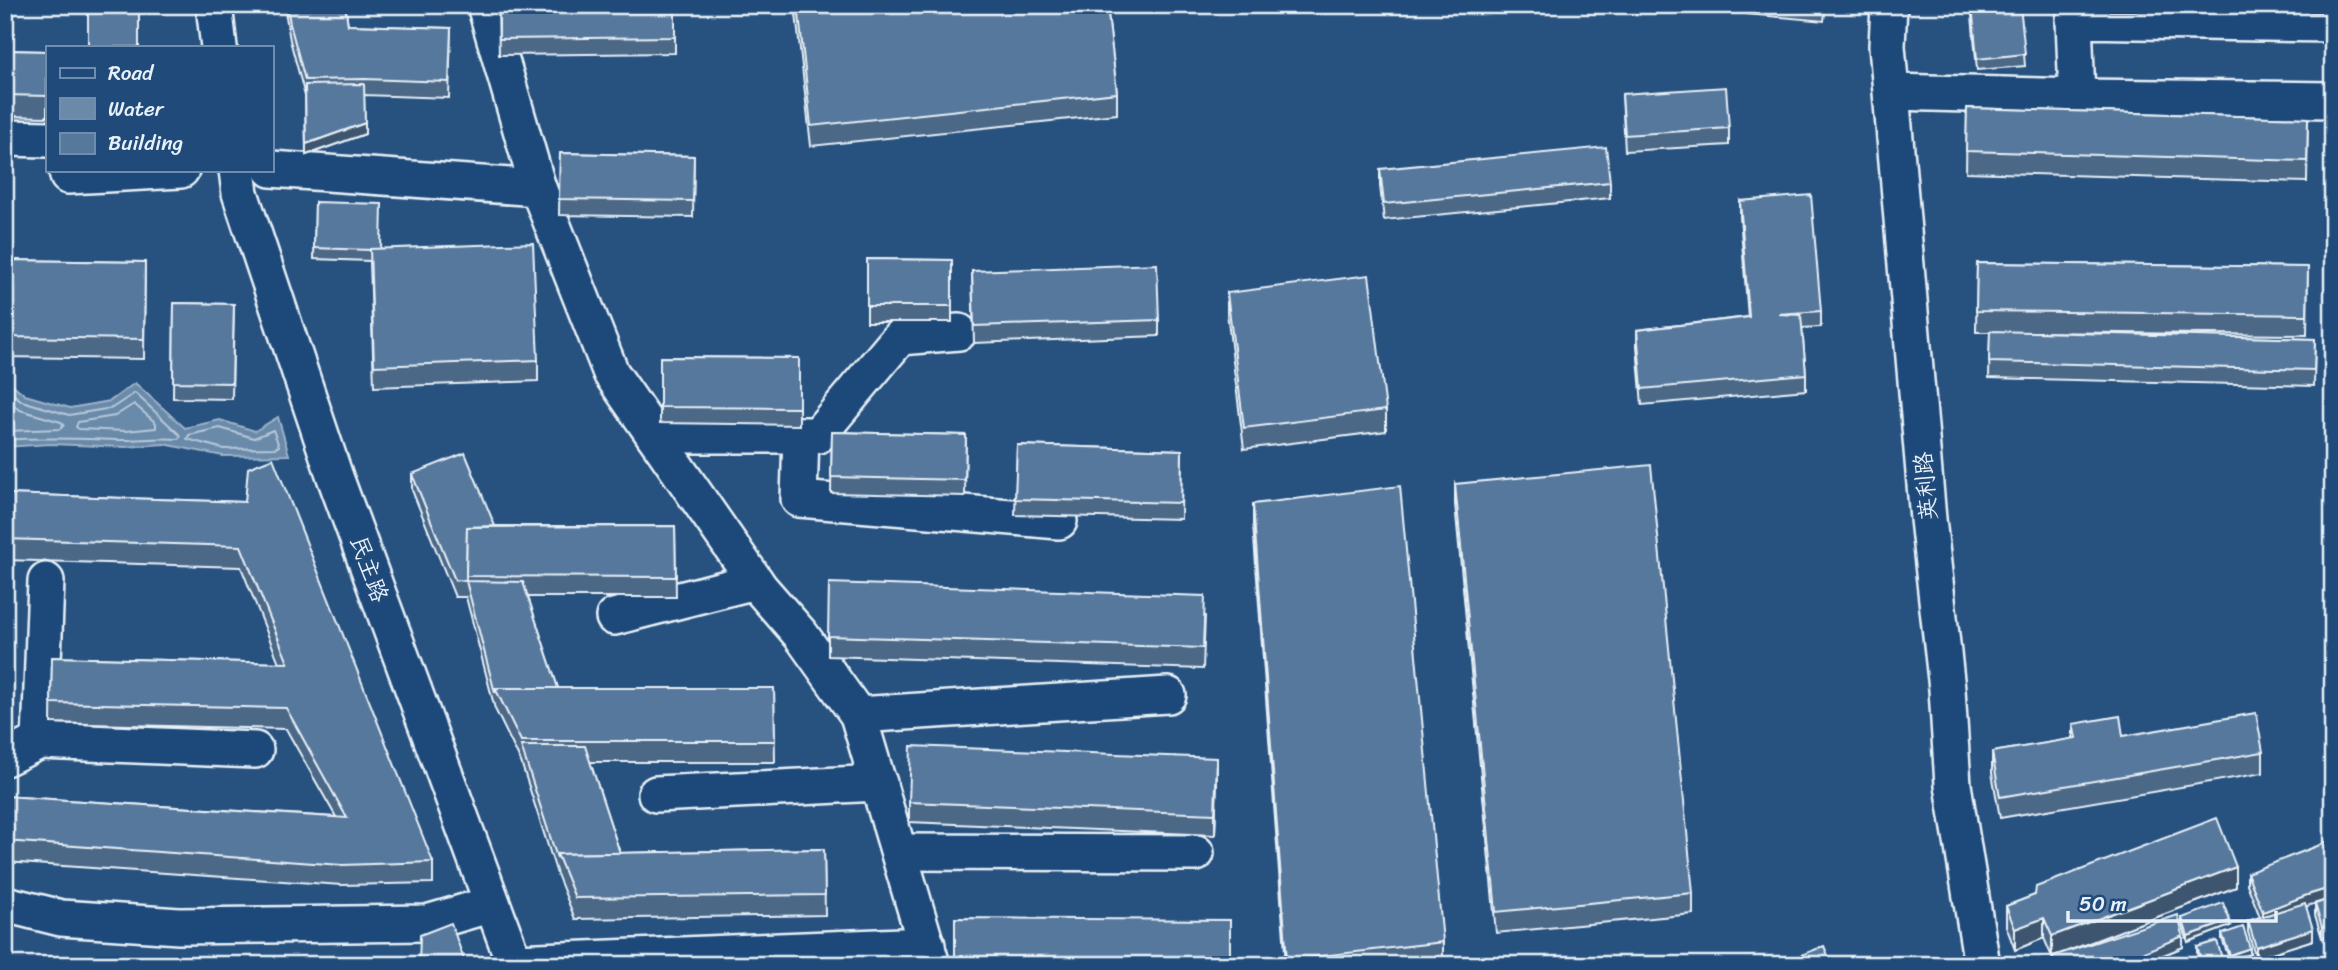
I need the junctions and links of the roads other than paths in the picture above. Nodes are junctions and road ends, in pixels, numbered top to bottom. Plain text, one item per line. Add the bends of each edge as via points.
1 (214, 5) edge
2 (485, 5) edge
3 (1889, 5) edge
4 (2333, 24) edge
5 (219, 46) edge
6 (1892, 92) junction
7 (2077, 97) junction
8 (2333, 100) edge
9 (5, 138) edge
10 (46, 139) edge
11 (273, 169) edge
12 (68, 172) edge
13 (143, 172) edge
14 (236, 172) edge
15 (538, 188) junction
16 (959, 332) dead end
17 (654, 435) junction
18 (801, 435) junction
19 (1059, 521) edge
20 (46, 581) dead end
21 (755, 581) junction
22 (614, 617) dead end
23 (1168, 695) dead end
24 (858, 715) junction
25 (40, 741) junction
26 (255, 750) dead end
27 (5, 758) edge
28 (878, 783) junction
29 (656, 794) dead end
30 (900, 852) junction
31 (1196, 853) dead end
32 (5, 904) edge
33 (492, 904) junction
34 (929, 955) edge
35 (514, 963) edge
36 (1982, 965) edge

1 - 5 street
2 - 15 street
3 - 6 street, 英利路
4 - 7 street via 2074,20
6 - 7 street
6 - 36 street, 英利路 via 1953,785
7 - 8 street
9 - 10 street
11 - 15 street
12 - 13 street via 68,176
14 - 33 street, 民主路 via 335,477
15 - 17 street via 611,373
16 - 18 street via 900,337 818,435
17 - 18 street
17 - 21 street
18 - 19 street via 799,499
20 - 25 street
21 - 22 street
21 - 24 street via 801,635
23 - 24 street
24 - 28 street
25 - 26 street
25 - 27 street
28 - 29 street
28 - 30 street
30 - 31 street
30 - 34 street
32 - 33 street via 61,918 179,926 428,923
33 - 35 street, 民主路
34 - 35 street

